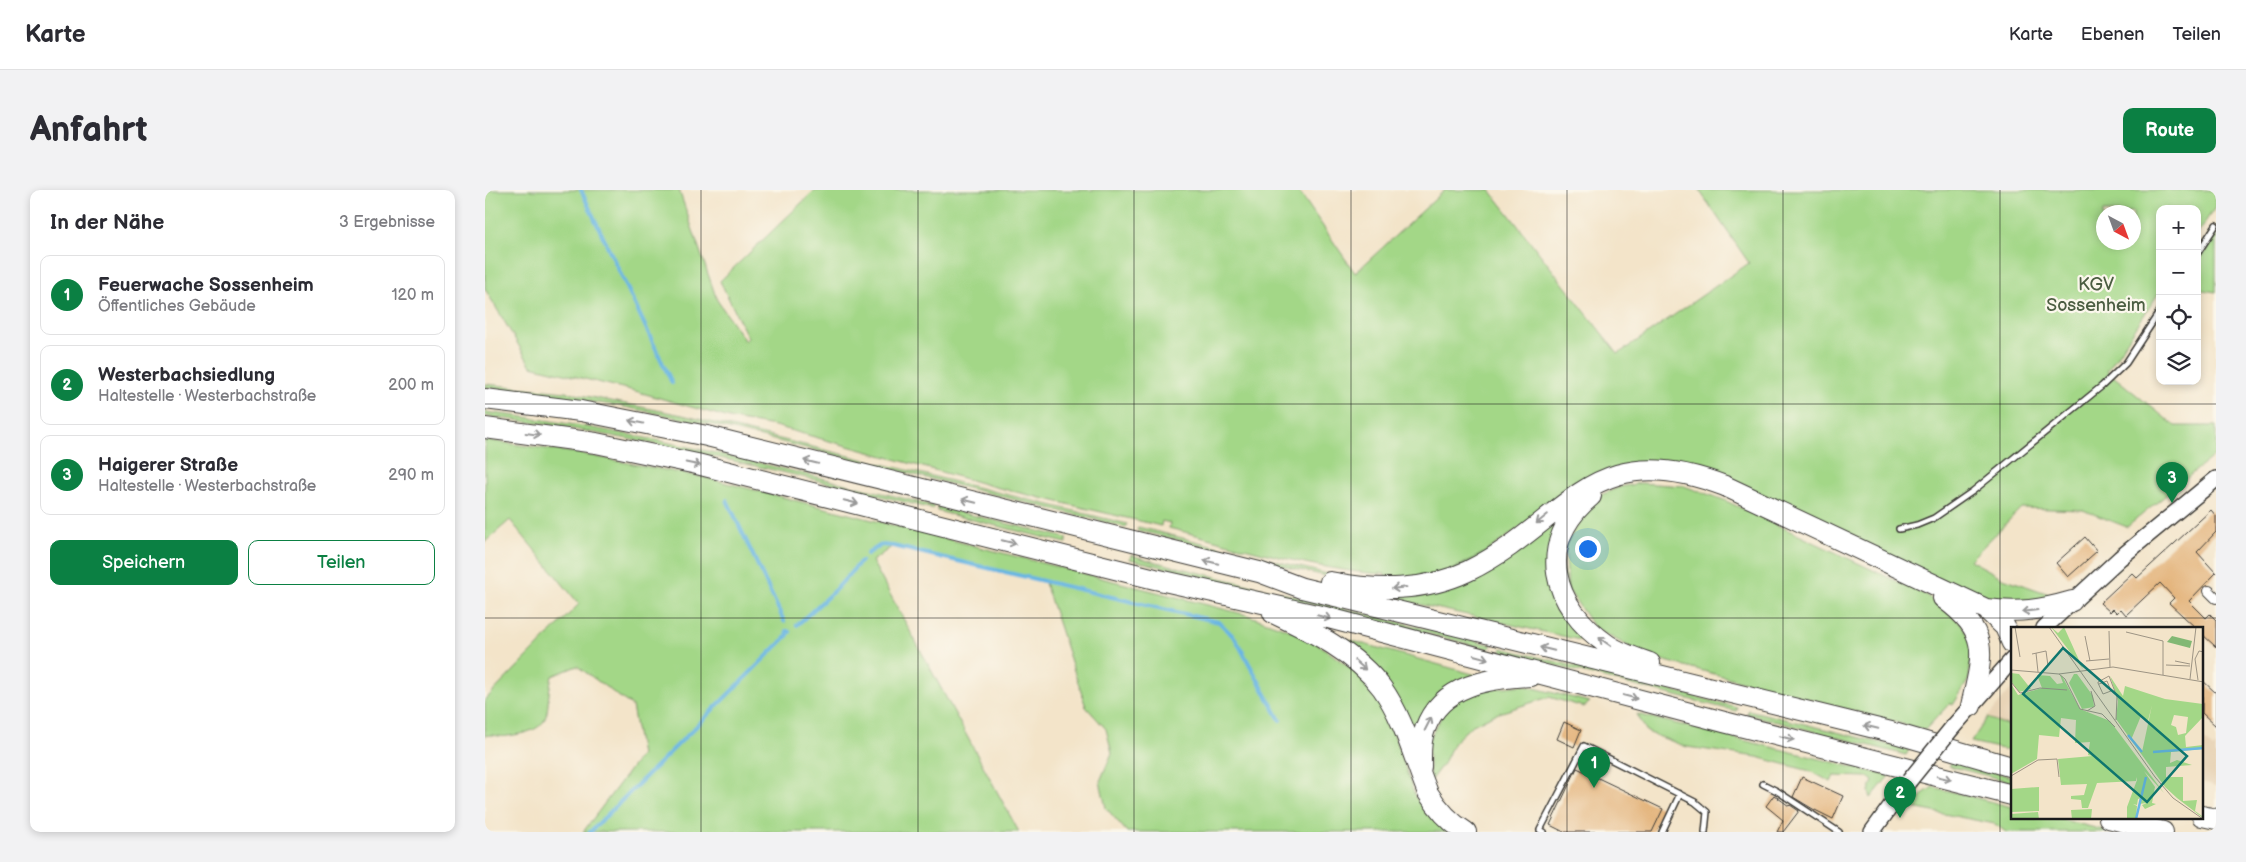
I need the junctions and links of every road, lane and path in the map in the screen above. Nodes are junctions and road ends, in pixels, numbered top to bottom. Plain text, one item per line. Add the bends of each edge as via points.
1 (2216, 225) edge
2 (2200, 250) edge
3 (2156, 317) edge
4 (485, 399) edge
5 (485, 428) edge
6 (2216, 478) edge
7 (1899, 529) dead end
8 (1259, 572) junction
9 (1242, 598) junction
10 (2072, 601) junction
11 (1986, 609) junction
12 (1974, 626) junction
13 (2045, 627) edge
14 (2011, 641) edge
15 (2011, 651) edge
16 (2011, 661) edge
17 (1549, 674) junction
18 (1697, 686) junction
19 (1971, 706) junction
20 (2011, 767) edge
21 (1421, 772) junction
22 (1763, 784) dead end
23 (1680, 794) junction
24 (2011, 795) edge
25 (2203, 816) edge
26 (2216, 819) edge
27 (2117, 820) edge
28 (1466, 832) edge
29 (1543, 832) edge
30 (1662, 832) edge
31 (1705, 832) edge
32 (1839, 832) edge
33 (1872, 832) edge
34 (2163, 832) edge

1 - 2 lane
3 - 7 lane via 2126,363 2102,386 1935,518
8 -> 4 highway via 707,436 581,411
5 -> 9 highway via 596,443 697,464
6 - 10 main road
11 -> 8 highway via 1725,486 1687,474 1656,469 1624,472 1584,489 1487,560 1453,577 1423,586 1361,588
18 -> 8 highway via 1302,588
9 -> 17 highway
9 -> 21 highway via 1325,639 1368,672 1393,708
10 -> 11 highway via 2019,612
10 - 13 main road
11 - 14 highway via 2005,627
12 - 15 highway via 1984,636
18 -> 12 highway via 1609,646 1578,618 1564,599 1557,579 1556,561 1558,542 1565,526 1576,509 1595,493 1617,482 1662,478 1714,491 1943,598
12 - 19 highway via 1979,639 1980,668
16 - 19 main road
21 -> 17 highway via 1421,743 1425,728 1438,706 1453,693 1494,678
17 -> 24 highway
20 -> 18 highway via 1891,732
19 - 33 main road, bridge via 1904,787
21 - 28 highway via 1436,806
22 - 32 lane
23 - 29 lane via 1584,746 1540,830
23 - 30 lane
23 - 31 lane via 1707,812
25 - 26 highway
27 - 34 highway

